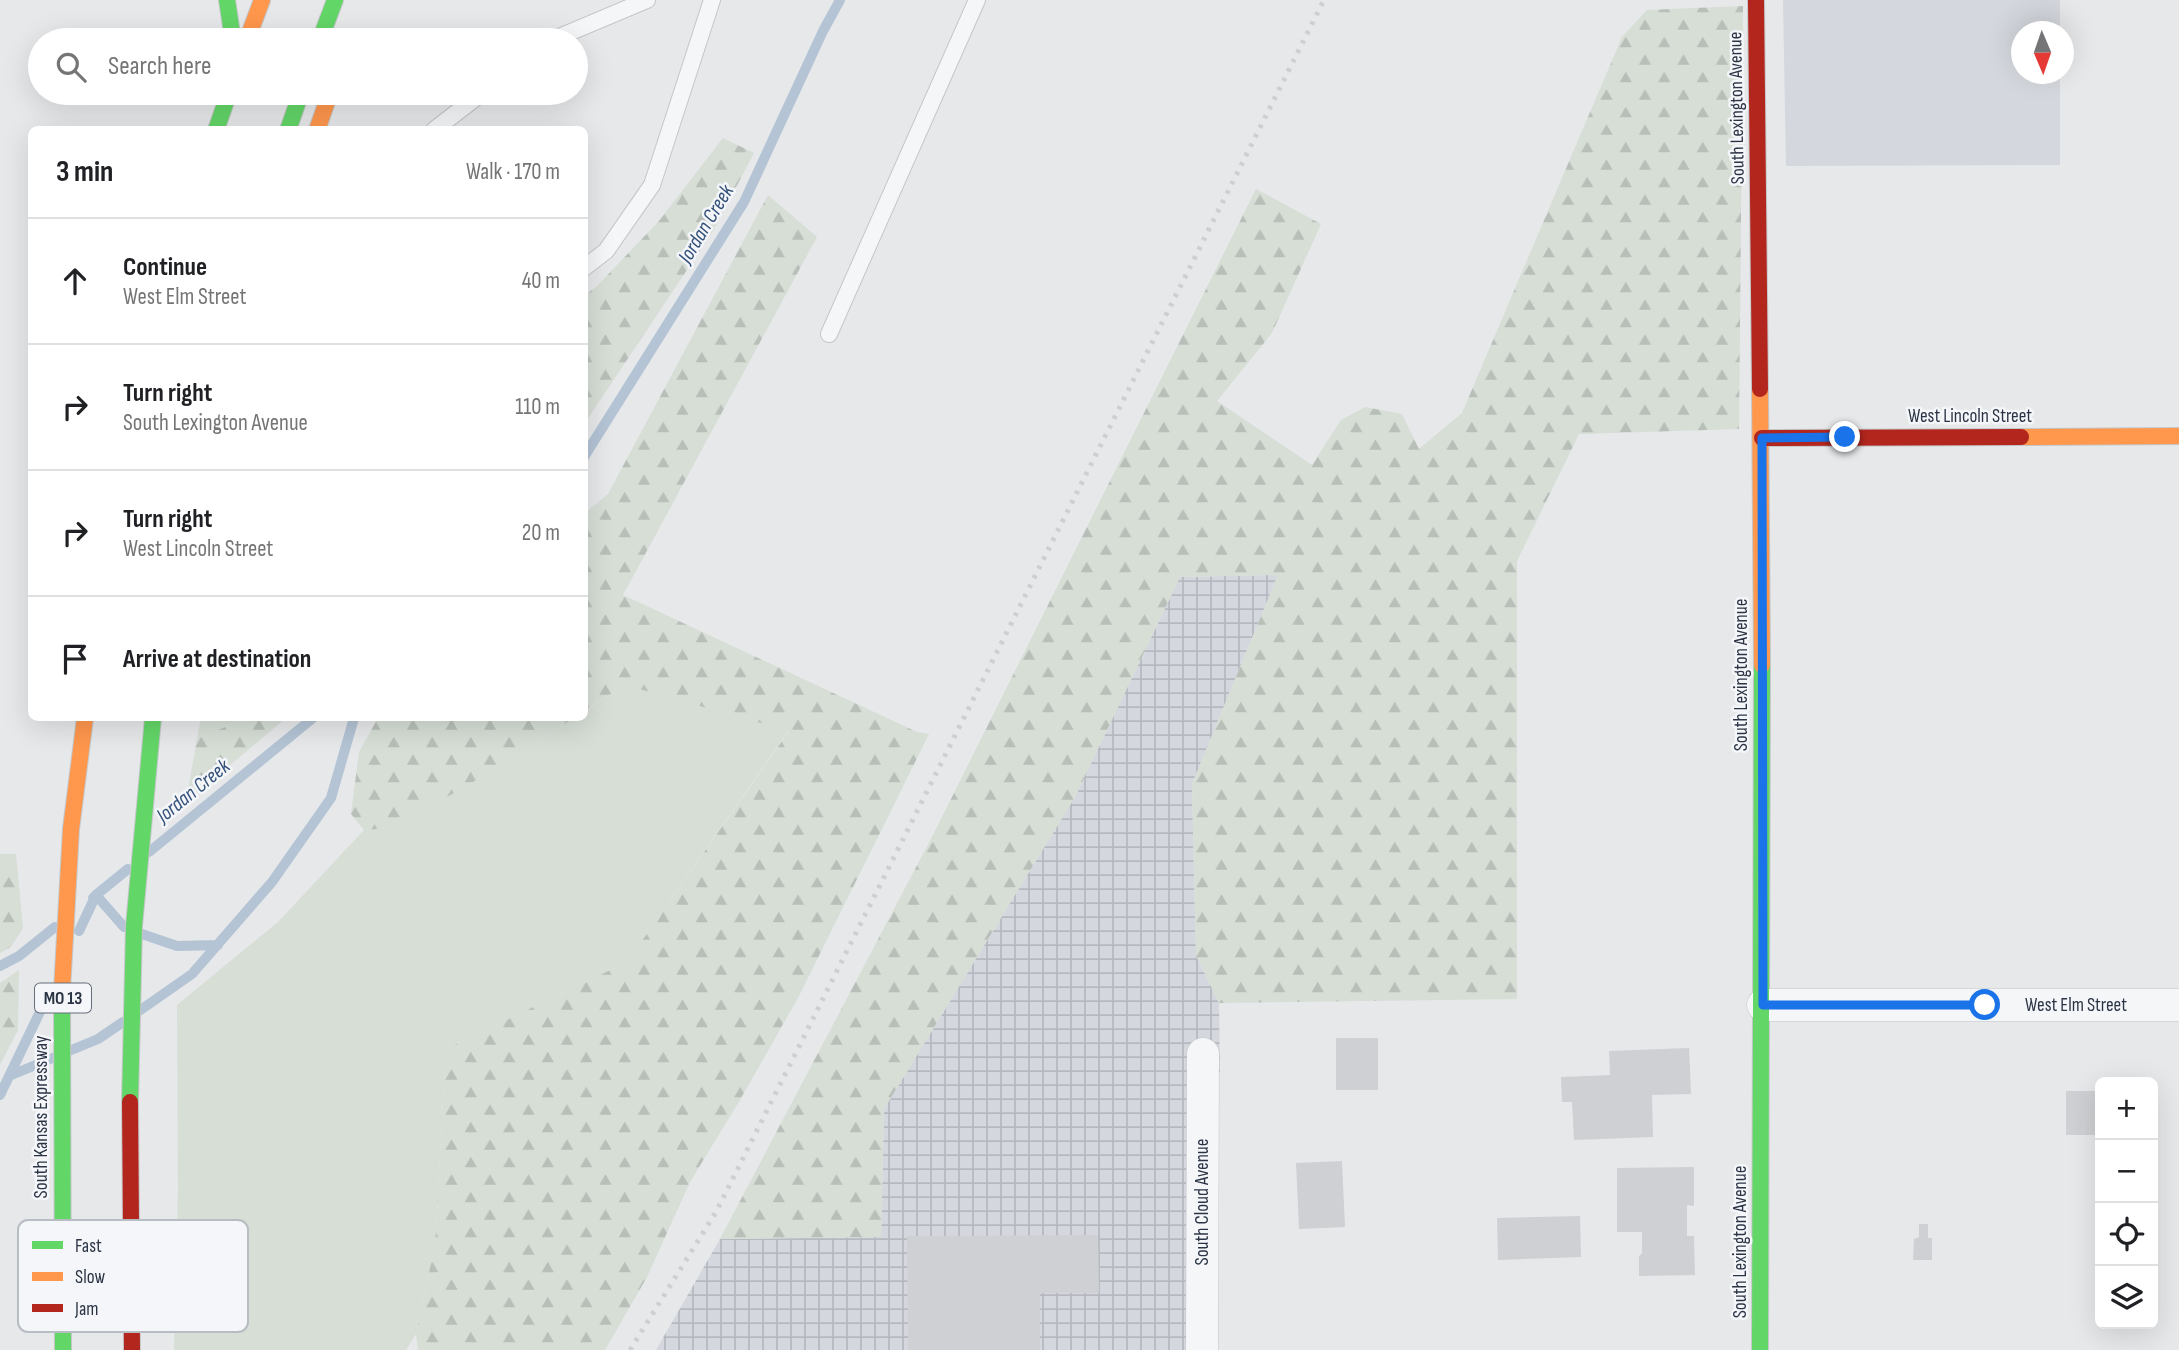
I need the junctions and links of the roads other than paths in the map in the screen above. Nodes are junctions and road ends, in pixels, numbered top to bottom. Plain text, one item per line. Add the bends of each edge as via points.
1 (227, 0) edge
2 (262, 0) edge
3 (335, 0) edge
4 (647, 0) edge
5 (712, 0) edge
6 (977, 0) edge
7 (1756, 0) edge
8 (231, 28) edge
9 (252, 28) edge
10 (324, 28) edge
11 (578, 28) edge
12 (225, 105) edge
13 (297, 105) edge
14 (326, 105) edge
15 (466, 105) edge
16 (217, 126) edge
17 (289, 126) edge
18 (318, 126) edge
19 (438, 126) edge
20 (588, 265) edge
21 (829, 334) dead end
22 (2179, 436) edge
23 (1762, 438) junction
24 (84, 721) edge
25 (153, 721) edge
26 (2179, 1004) edge
27 (1763, 1005) junction
28 (1203, 1054) dead end
29 (62, 1220) edge
30 (132, 1220) edge
31 (64, 1332) edge
32 (132, 1332) edge
33 (64, 1350) edge
34 (134, 1350) edge
35 (1202, 1350) edge
36 (1760, 1350) edge

1 - 8 street
2 - 9 street
3 - 10 street
4 - 11 lane
5 - 20 lane via 652,185 606,251
6 - 21 lane
7 - 23 street, South Lexington Avenue
12 - 16 street
13 - 17 street
14 - 18 street
15 - 19 lane
22 - 23 street, West Lincoln Street
23 - 27 street, South Lexington Avenue
24 - 29 street, South Kansas Expressway / MO 13 via 63,972
25 - 30 street via 132,956
26 - 27 street, West Elm Street
27 - 36 street, South Lexington Avenue
28 - 35 street, South Cloud Avenue
31 - 33 street, South Kansas Expressway / MO 13
32 - 34 street

